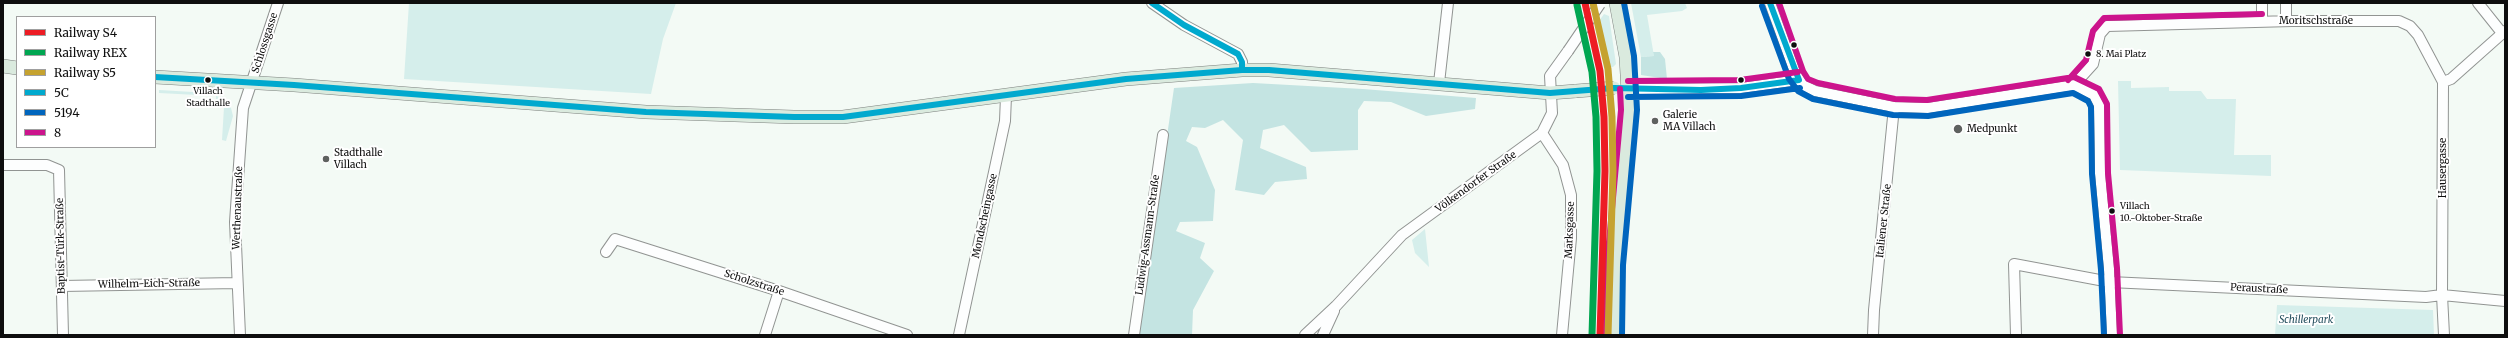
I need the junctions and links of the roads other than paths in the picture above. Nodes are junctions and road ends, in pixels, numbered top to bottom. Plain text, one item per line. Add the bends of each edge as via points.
1 (278, 3) edge
2 (1152, 3) edge
3 (1448, 3) edge
4 (1616, 3) edge
5 (1770, 3) edge
6 (2262, 3) edge
7 (2286, 3) edge
8 (2478, 3) edge
9 (1600, 4) edge
10 (2286, 21) junction
11 (2262, 22) junction
12 (2503, 32) edge
13 (3, 66) edge
14 (16, 68) edge
15 (1242, 70) junction
16 (156, 77) edge
17 (1799, 80) junction
18 (2443, 82) junction
19 (252, 83) junction
20 (1439, 83) junction
21 (2074, 85) junction
22 (1628, 89) junction
23 (1550, 93) junction
24 (1006, 96) junction
25 (1894, 107) junction
26 (1542, 133) junction
27 (1163, 135) dead end
28 (3, 165) edge
29 (606, 252) dead end
30 (2110, 282) junction
31 (237, 283) junction
32 (62, 286) junction
33 (780, 291) junction
34 (2442, 295) junction
35 (2505, 300) edge
36 (1336, 306) junction
37 (63, 335) edge
38 (240, 335) edge
39 (765, 335) edge
40 (907, 335) edge
41 (959, 335) edge
42 (1134, 335) edge
43 (1305, 335) edge
44 (1323, 335) edge
45 (1562, 335) edge
46 (1614, 335) edge
47 (1873, 335) edge
48 (2016, 335) edge
49 (2112, 335) edge
50 (2444, 335) edge

1 - 19 street, Schlossgasse
2 - 15 street via 1184,25 1238,54
3 - 20 street
4 - 22 main road via 1626,57
5 - 17 street
6 - 11 street
7 - 10 street
8 - 12 street
9 - 23 street, Völkendorfer Straße, bridge via 1550,76
10 - 11 street, Moritschstraße
10 - 18 street, Moritschstraße via 2398,21 2410,26 2418,35
11 - 21 street, Moritschstraße via 2107,26 2100,34 2093,64
12 - 18 street via 2451,79
13 - 14 main road
15 - 20 main road
15 - 24 main road via 1126,79
16 - 19 main road
17 - 22 street via 1741,88
17 - 25 street via 1808,89 1815,91
18 - 34 street, Hausergasse
19 - 24 main road via 739,117 843,117
19 - 31 street, Werthenaustraße via 243,108 235,222
20 - 23 main road
21 - 25 street via 1928,108
21 - 30 street via 2091,93 2098,105 2100,173
22 - 23 main road, bridge
22 - 46 main road via 1615,265
23 - 26 street, Völkendorfer Straße via 1552,113
24 - 41 street, Mondscheingasse via 1005,121
25 - 47 street, Italiener Straße
26 - 36 street, Völkendorfer Straße via 1402,235
26 - 45 street, Marksgasse via 1563,165 1571,195
27 - 42 street, Ludwig-Assmann-Straße
28 - 32 street, Baptist-Türk-Straße via 46,165 59,170
29 - 33 street, Scholzstraße via 615,239
30 - 34 street, Peraustraße via 2426,297
30 - 48 street, Peraustraße via 2014,264
30 - 49 street
31 - 32 street, Wilhelm-Eich-Straße
31 - 38 street, Werthenaustraße
32 - 37 street, Baptist-Türk-Straße
33 - 39 street
33 - 40 street, Scholzstraße
34 - 35 street, Peraustraße
34 - 50 street, Hausergasse
36 - 43 street, Völkendorfer Straße
36 - 44 street

